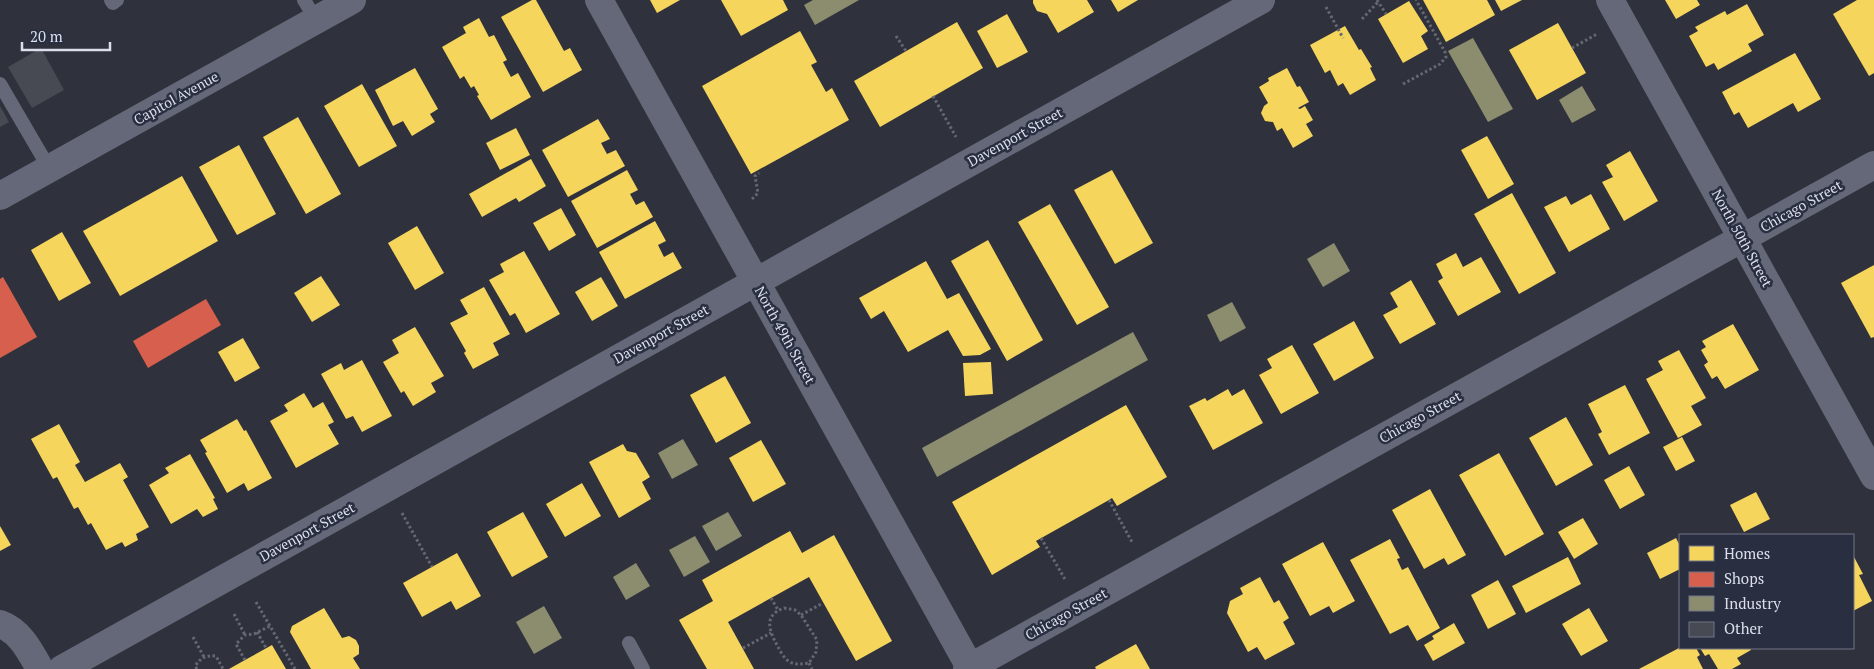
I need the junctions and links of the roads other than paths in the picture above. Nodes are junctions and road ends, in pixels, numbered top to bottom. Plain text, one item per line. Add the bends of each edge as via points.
1 (111, 0) edge
2 (117, 0) edge
3 (352, 0) edge
4 (599, 0) edge
5 (1261, 0) edge
6 (1610, 0) edge
7 (310, 10) edge
8 (0, 84) edge
9 (1874, 165) edge
10 (49, 168) junction
11 (0, 196) edge
12 (1743, 239) junction
13 (755, 282) junction
14 (1874, 476) edge
15 (0, 624) edge
16 (629, 643) dead end
17 (969, 668) edge
18 (40, 669) edge
19 (62, 669) edge
20 (644, 669) edge

1 - 2 lane
3 - 7 street, Capitol Avenue
4 - 13 street, North 49th Street
5 - 13 street, Davenport Street
6 - 12 street, North 50th Street
7 - 10 street, Capitol Avenue
8 - 10 lane
9 - 12 street, Chicago Street
10 - 11 street, Capitol Avenue
12 - 14 street, North 50th Street
12 - 17 street, Chicago Street
13 - 17 street, North 49th Street
13 - 19 street, Davenport Street
15 - 18 street via 20,637
16 - 20 lane

